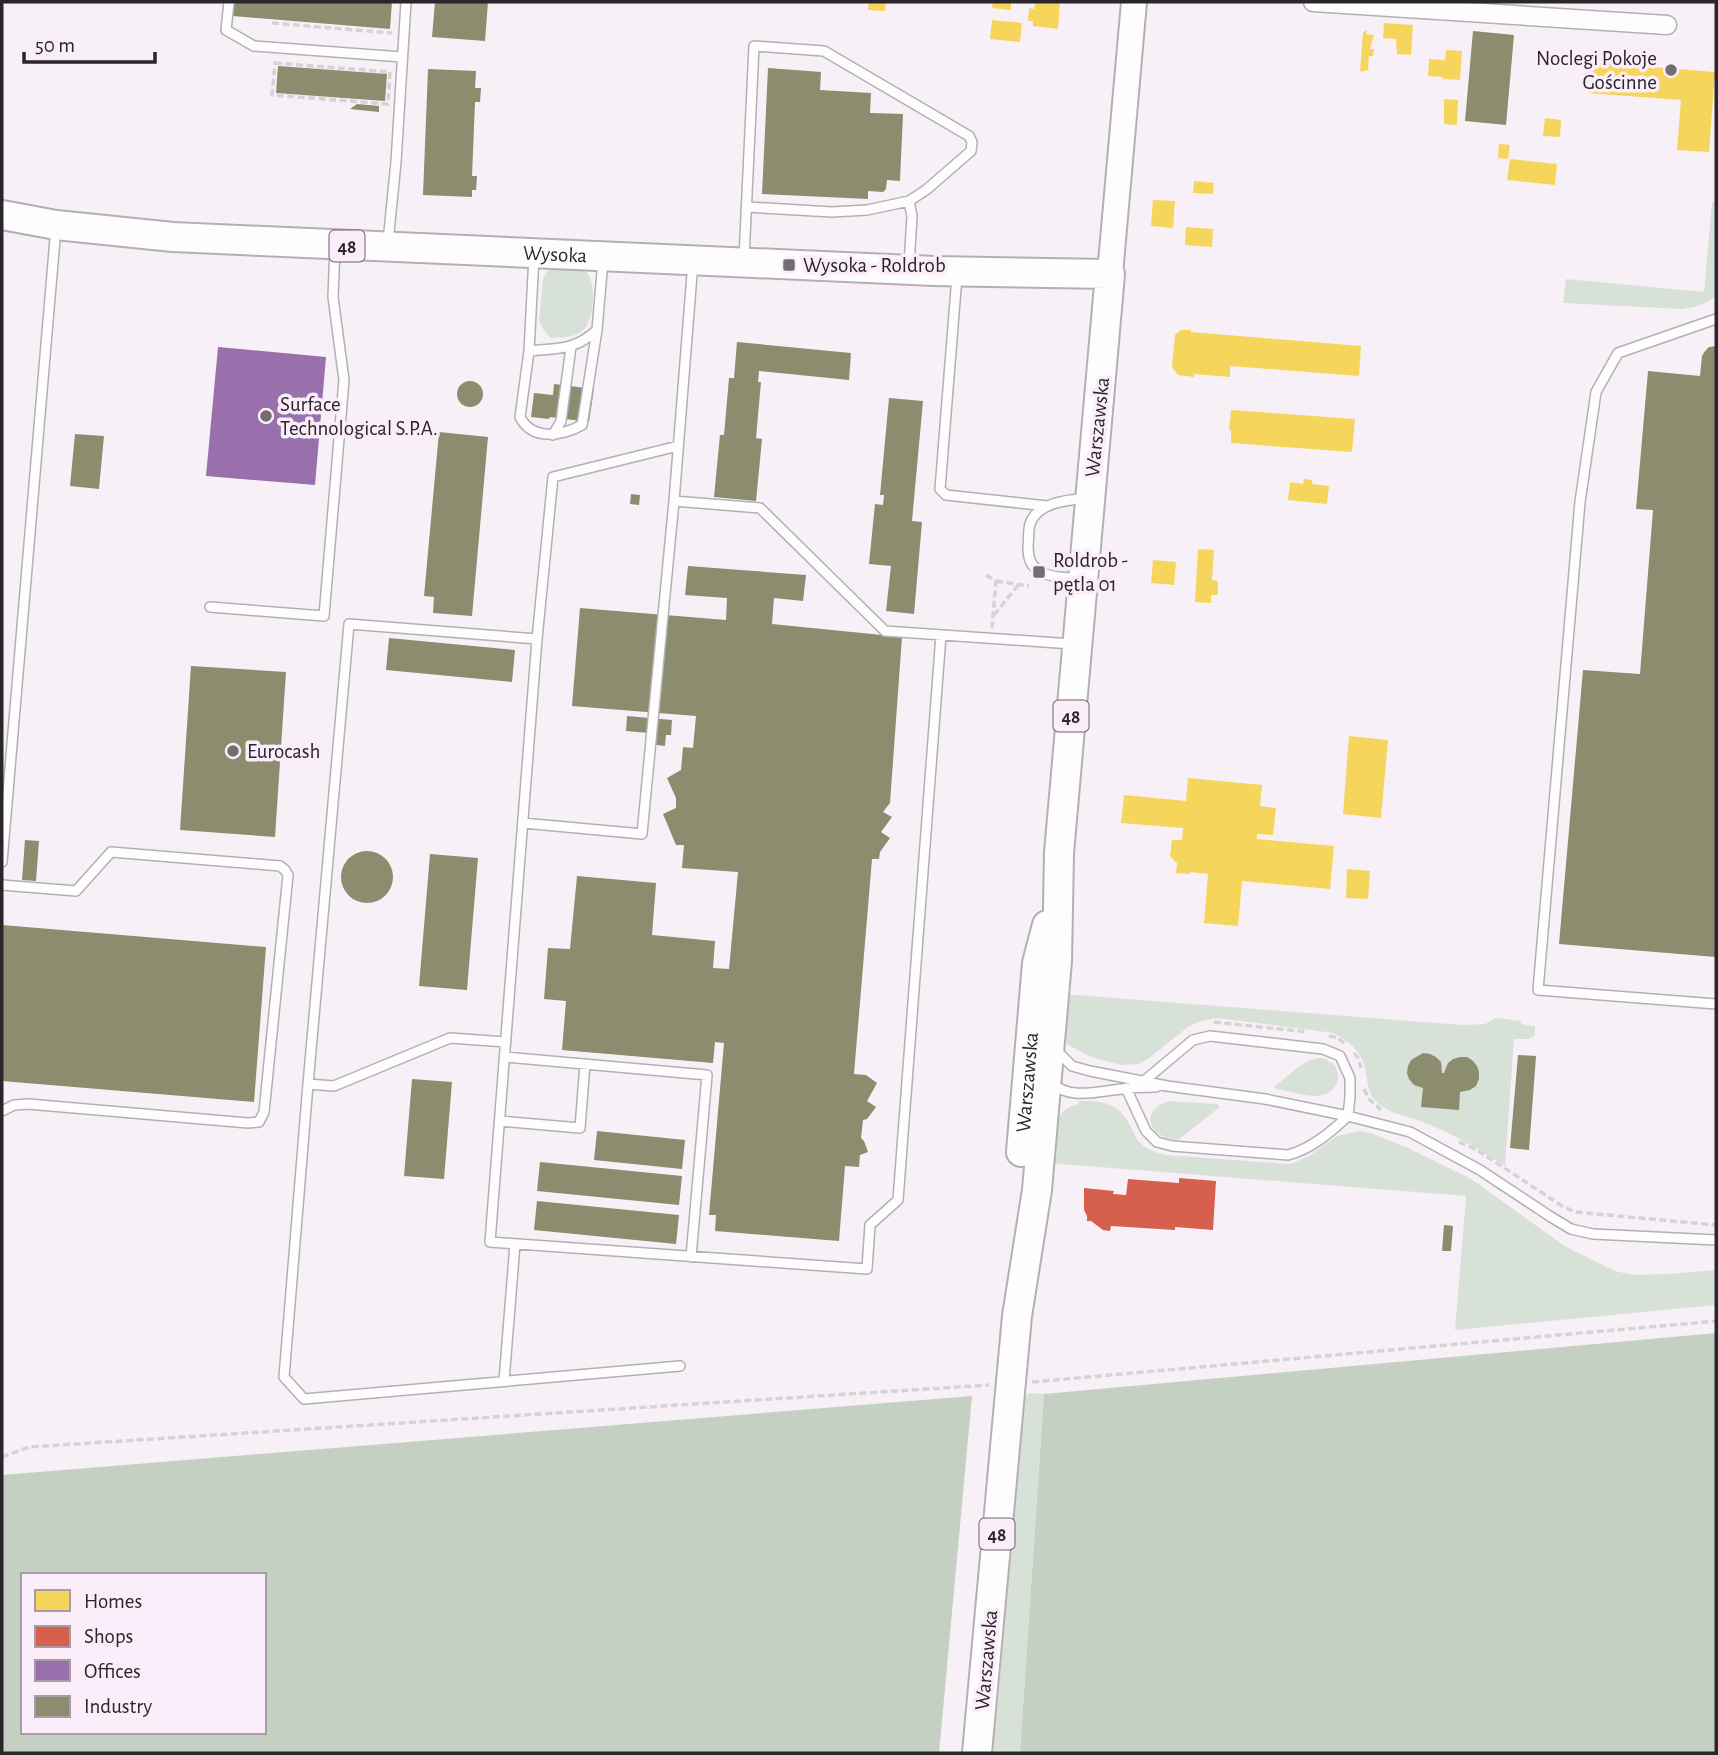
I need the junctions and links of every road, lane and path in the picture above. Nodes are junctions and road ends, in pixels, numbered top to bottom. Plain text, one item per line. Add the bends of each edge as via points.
1 (229, 2) edge
2 (406, 2) edge
3 (1134, 2) edge
4 (1313, 2) edge
5 (272, 23) dead end
6 (393, 23) dead end
7 (1667, 25) dead end
8 (401, 57) junction
9 (275, 63) joint
10 (909, 201) junction
11 (747, 207) junction
12 (2, 215) edge
13 (56, 225) junction
14 (335, 245) junction
15 (387, 247) junction
16 (535, 254) junction
17 (604, 257) junction
18 (693, 261) junction
19 (744, 263) junction
20 (909, 270) junction
21 (958, 272) junction
22 (1110, 274) junction
23 (1716, 319) edge
24 (597, 330) junction
25 (571, 347) junction
26 (529, 351) junction
27 (553, 435) junction
28 (678, 446) junction
29 (1090, 498) junction
30 (674, 502) junction
31 (1047, 506) junction
32 (986, 575) dead end
33 (1082, 579) junction
34 (996, 581) junction
35 (1019, 584) junction
36 (1029, 586) dead end
37 (210, 607) dead end
38 (993, 617) junction
39 (941, 635) junction
40 (991, 638) junction
41 (537, 639) junction
42 (1077, 644) junction
43 (523, 823) junction
44 (2, 862) edge
45 (2, 885) edge
46 (1716, 1004) edge
47 (1040, 1031) junction
48 (506, 1042) junction
49 (505, 1057) junction
50 (585, 1064) junction
51 (1072, 1066) junction
52 (1144, 1081) junction
53 (308, 1084) junction
54 (1167, 1086) junction
55 (1126, 1088) junction
56 (1050, 1100) junction
57 (2, 1111) edge
58 (1348, 1116) junction
59 (500, 1121) junction
60 (1716, 1240) edge
61 (515, 1244) junction
62 (691, 1257) junction
63 (1716, 1321) edge
64 (680, 1366) dead end
65 (504, 1381) junction
66 (1010, 1384) junction
67 (2, 1457) edge
68 (977, 1753) edge

1 - 8 lane via 226,30 254,46
2 - 8 lane
3 - 22 main road, Warszawska
4 - 7 street
5 - 6 path via 392,33
8 - 15 lane
9 - 9 path via 390,72 388,104 272,96
10 - 11 lane via 832,212
10 - 11 lane via 971,151 969,136 824,51 754,46
10 - 20 lane
11 - 19 lane
12 - 13 main road, Wysoka / 48
13 - 14 main road, Wysoka / 48 via 173,237
13 - 44 lane
14 - 15 main road, Wysoka / 48
14 - 37 lane via 332,298 344,380 324,616
15 - 16 main road, Wysoka / 48
16 - 17 main road, Wysoka / 48
16 - 26 lane
17 - 18 main road, Wysoka / 48
17 - 24 lane
18 - 19 main road, Wysoka / 48
18 - 28 lane
19 - 20 main road, Wysoka / 48
20 - 21 main road, Wysoka / 48
21 - 22 main road, Wysoka / 48
21 - 31 lane via 940,489 946,495
22 - 29 main road, Warszawska / 48
23 - 46 lane via 1618,353 1596,392 1580,502 1538,990
24 - 25 lane
24 - 27 lane via 582,425
25 - 26 lane
25 - 27 lane via 561,421
26 - 27 lane via 520,416 534,432
28 - 30 lane
28 - 41 lane via 553,477
29 - 31 lane
29 - 33 main road, Warszawska / 48
30 - 39 lane via 760,508 885,631
30 - 43 lane via 642,834
31 - 33 lane via 1030,524 1028,555 1032,565 1052,576
32 - 34 path
33 - 42 main road, Warszawska / 48
34 - 35 path
34 - 38 path
35 - 36 path
35 - 38 path
38 - 40 path
39 - 40 lane
39 - 62 lane via 898,1200 870,1226 867,1269
40 - 42 lane
41 - 43 lane
41 - 53 lane via 349,624
42 - 47 main road, Warszawska / 48 via 1059,853 1057,961
43 - 48 lane
45 - 57 lane via 76,891 111,852 280,866 288,875 264,1112 259,1122 29,1104
47 - 51 lane
47 - 56 main road, Warszawska / 48
47 - 56 main road, Warszawska / 48
48 - 49 lane
48 - 53 lane via 450,1038 334,1086
49 - 50 lane
49 - 59 lane
50 - 59 lane via 580,1128
50 - 62 lane via 707,1075
51 - 52 lane
51 - 56 lane via 1058,1069
52 - 54 lane
52 - 58 lane via 1193,1040 1210,1036 1323,1049 1340,1056 1350,1077
53 - 65 lane via 284,1377 304,1399
54 - 55 lane
54 - 58 lane
55 - 56 lane
55 - 58 lane via 1146,1131 1157,1142 1172,1146 1288,1156 1302,1152
56 - 66 main road, Warszawska / 48
58 - 60 lane via 1410,1132 1571,1228 1593,1234
59 - 61 lane via 490,1242
61 - 62 lane
61 - 65 lane
63 - 66 path
64 - 65 lane
66 - 67 path via 29,1447
66 - 68 main road, Warszawska / 48

